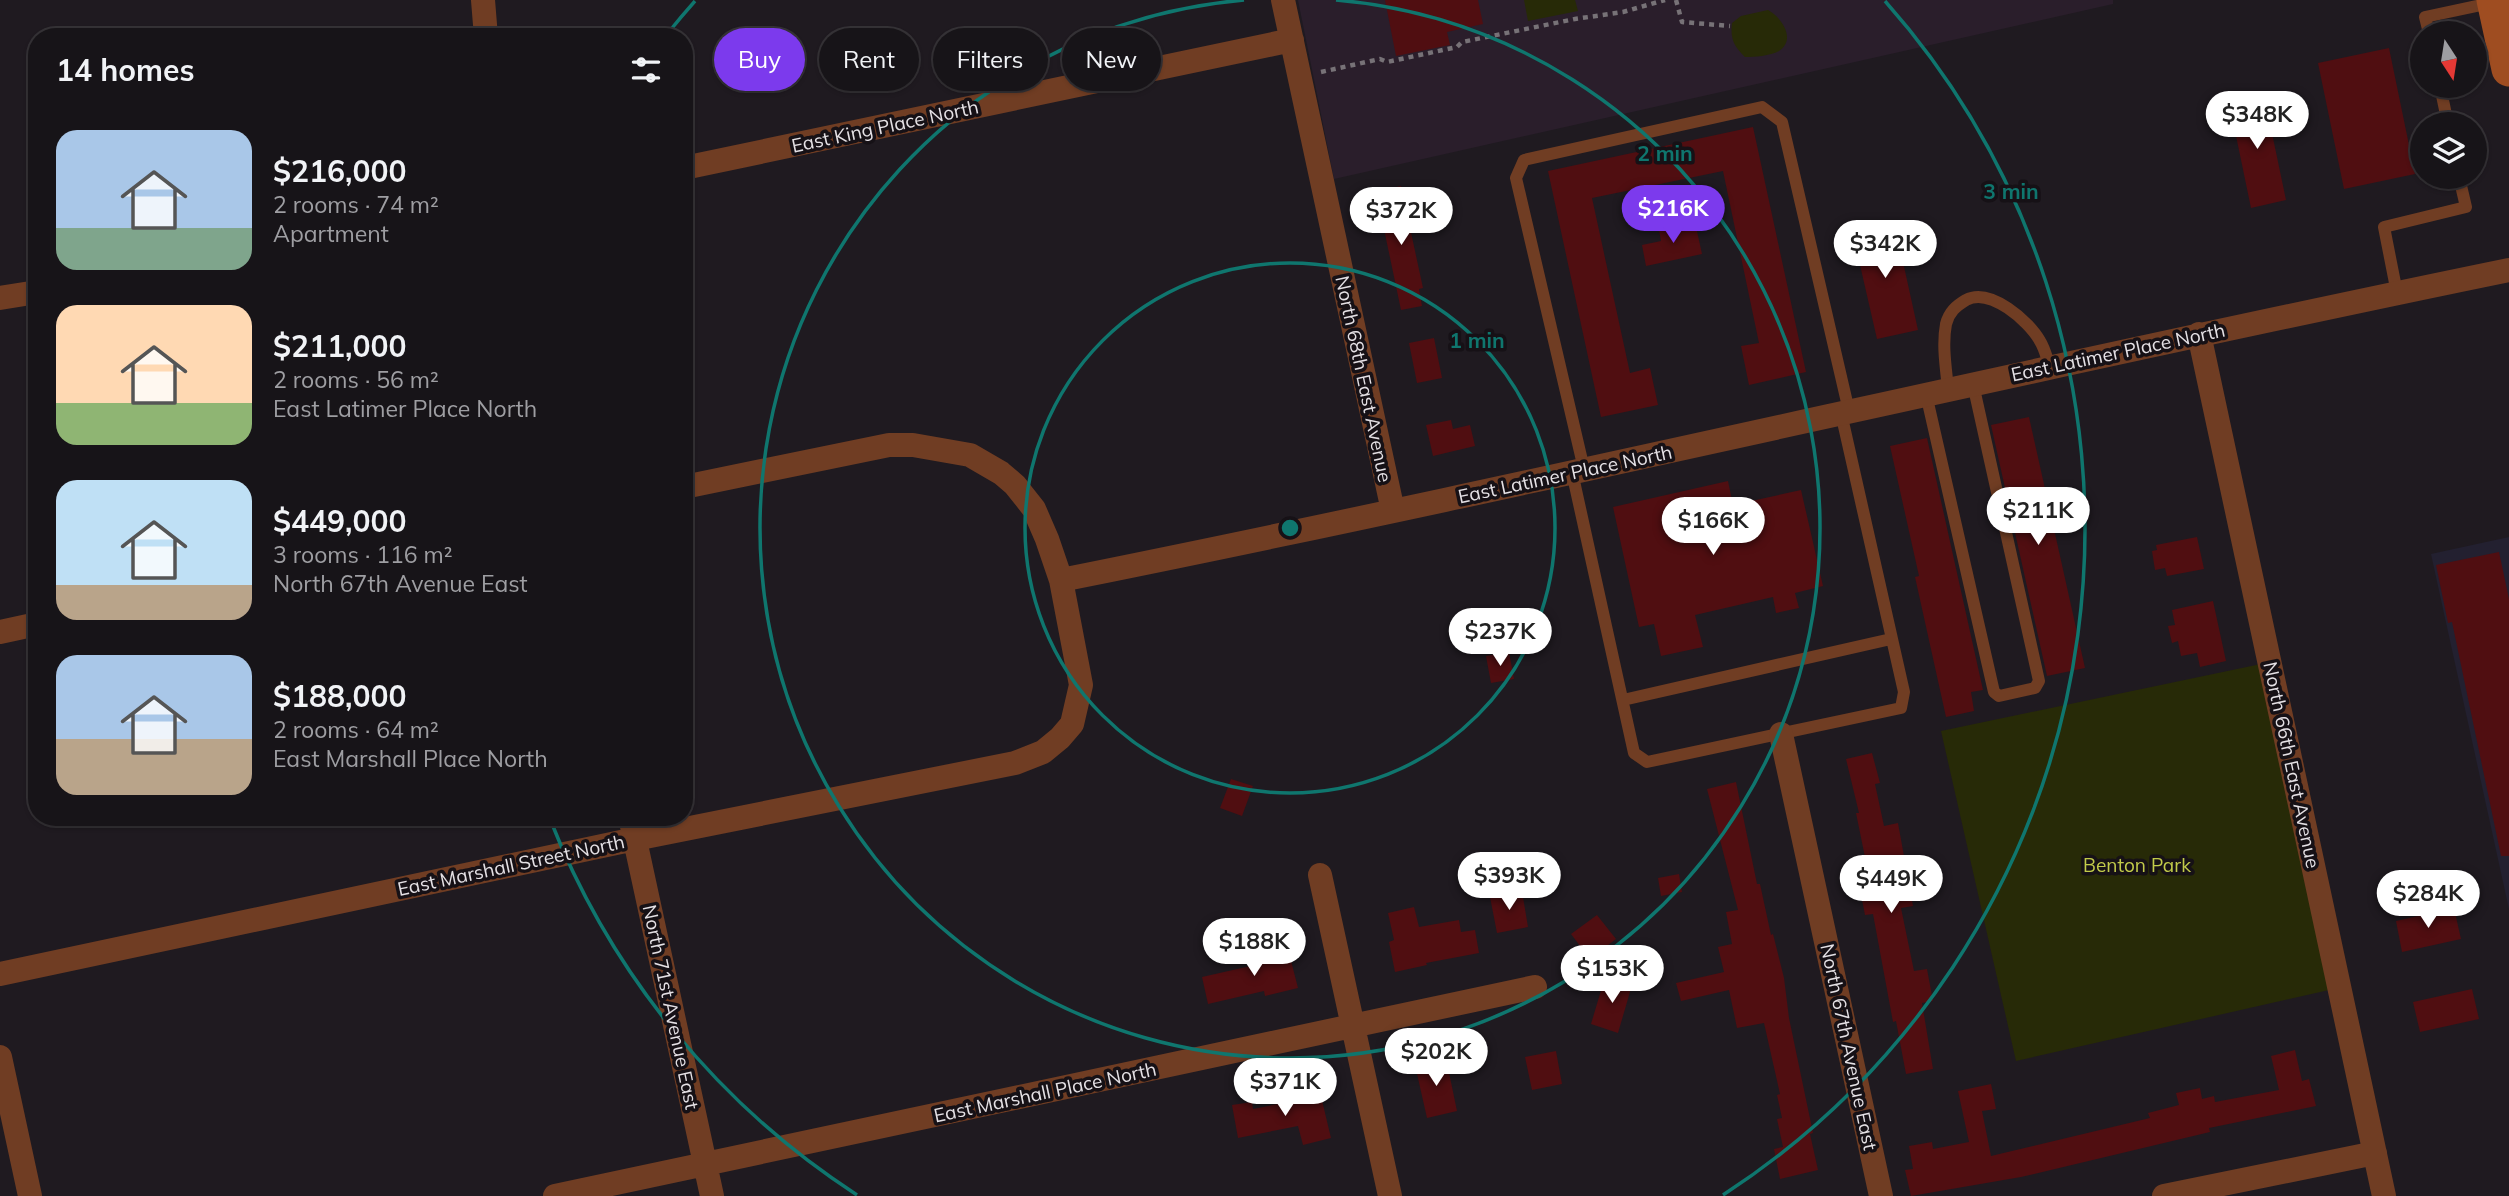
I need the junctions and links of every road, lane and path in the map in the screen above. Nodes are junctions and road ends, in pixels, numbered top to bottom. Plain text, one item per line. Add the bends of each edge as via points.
1 (483, 0) edge
2 (1283, 0) edge
3 (1665, 0) edge
4 (1675, 0) edge
5 (2494, 1) edge
6 (2426, 21) edge
7 (1730, 26) dead end
8 (485, 28) edge
9 (1292, 40) junction
10 (2509, 69) edge
11 (1300, 77) junction
12 (693, 166) edge
13 (2462, 189) edge
14 (2509, 270) edge
15 (28, 293) edge
16 (2397, 293) junction
17 (0, 298) edge
18 (2199, 334) junction
19 (2050, 367) junction
20 (1973, 384) junction
21 (1937, 392) junction
22 (1845, 412) junction
23 (1578, 470) junction
24 (693, 485) edge
25 (1393, 511) junction
26 (1061, 580) junction
27 (28, 626) edge
28 (0, 632) edge
29 (1891, 639) junction
30 (1623, 700) junction
31 (1781, 734) junction
32 (693, 818) edge
33 (632, 828) edge
34 (1320, 875) dead end
35 (0, 974) edge
36 (1535, 987) dead end
37 (1353, 1027) junction
38 (0, 1056) edge
39 (2375, 1153) junction
40 (705, 1165) junction
41 (30, 1196) edge
42 (555, 1196) edge
43 (712, 1196) edge
44 (1390, 1196) edge
45 (1881, 1196) edge
46 (2164, 1196) edge
47 (2384, 1196) edge

1 - 8 street
2 - 9 street, North 68th East Avenue
3 - 11 path
4 - 7 path via 1682,22
5 - 6 lane via 2425,17
5 - 10 main road
9 - 11 street, North 68th East Avenue
9 - 12 street, East King Place North
11 - 25 street, North 68th East Avenue
13 - 16 lane via 2466,207 2384,227
14 - 16 street, East Latimer Place North
15 - 17 street
16 - 18 street, East Latimer Place North
18 - 19 street, East Latimer Place North
18 - 39 street, North 66th East Avenue
19 - 20 street, East Latimer Place North
19 - 21 lane via 2040,341 2021,318 1990,297 1972,297 1954,307 1946,323 1945,358
20 - 21 street, East Latimer Place North
20 - 21 lane via 2039,681 2035,688 1999,696 1994,692
21 - 22 street, East Latimer Place North
22 - 23 street, East Latimer Place North
22 - 23 lane via 1782,122 1762,107 1524,160 1516,178
22 - 29 lane
23 - 25 street, East Latimer Place North
23 - 30 lane
24 - 26 street via 889,445 970,455 1001,473 1034,509
25 - 26 street, East Latimer Place North
26 - 32 street, East Marshall Street North via 1081,685 1072,724 1043,752 1015,763
27 - 28 street
29 - 30 lane
29 - 31 lane via 1904,692 1900,708
30 - 31 lane via 1634,753 1647,762
31 - 45 street, North 67th Avenue East
33 - 35 street, East Marshall Street North
33 - 40 street, North 71st Avenue East
34 - 37 street
36 - 37 street, East Marshall Place North
37 - 40 street, East Marshall Place North
37 - 44 street
38 - 41 street
39 - 46 street
39 - 47 street, North 66th East Avenue
40 - 42 street, East Marshall Place North
40 - 43 street, North 71st Avenue East

